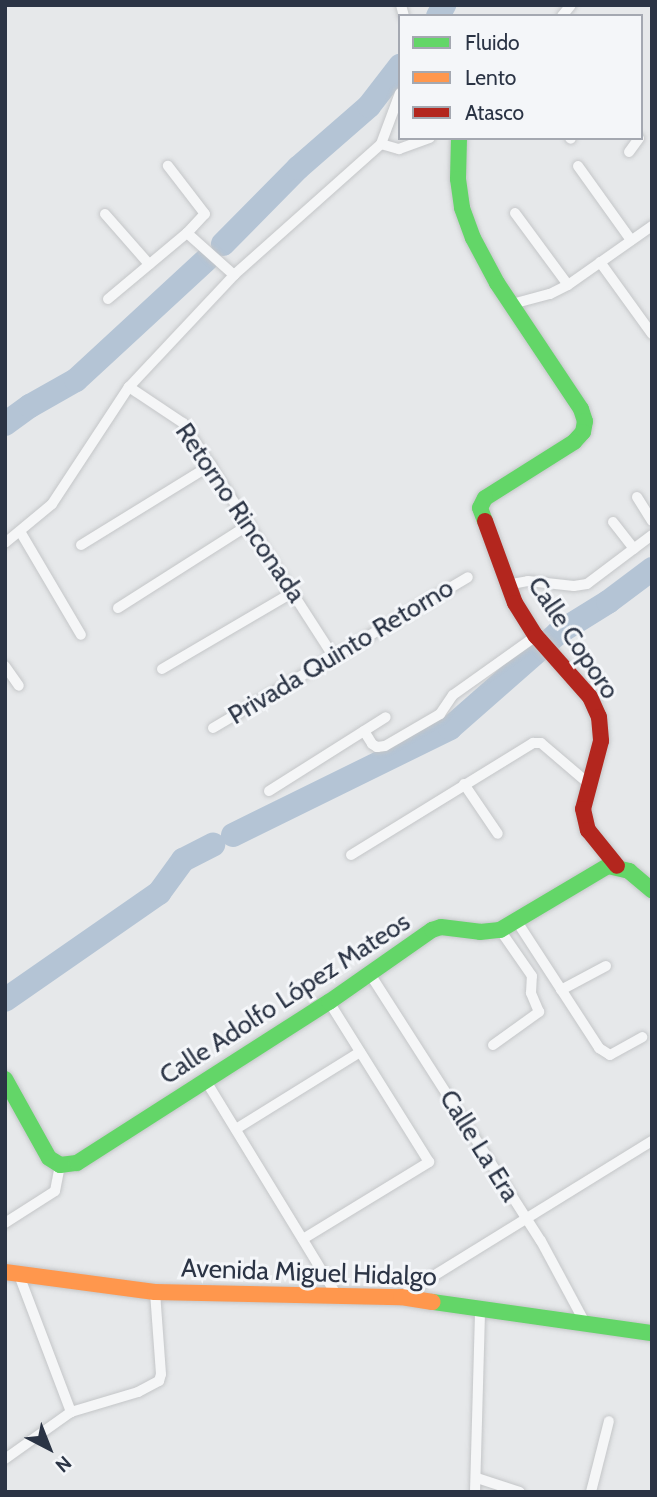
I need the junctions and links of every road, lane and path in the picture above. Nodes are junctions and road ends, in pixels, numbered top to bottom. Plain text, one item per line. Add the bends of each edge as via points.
1 (398, 98) edge
2 (424, 140) edge
3 (459, 140) edge
4 (638, 140) edge
5 (381, 144) junction
6 (629, 152) dead end
7 (168, 166) dead end
8 (578, 166) dead end
9 (515, 213) dead end
10 (105, 214) dead end
11 (652, 226) edge
12 (187, 233) junction
13 (631, 240) junction
14 (600, 262) junction
15 (149, 264) junction
16 (234, 275) junction
17 (568, 285) junction
18 (108, 299) dead end
19 (512, 304) junction
20 (652, 334) edge
21 (129, 387) junction
22 (211, 465) junction
23 (636, 497) dead end
24 (652, 521) edge
25 (613, 522) dead end
26 (250, 524) junction
27 (21, 533) junction
28 (652, 535) edge
29 (5, 543) edge
30 (81, 545) dead end
31 (634, 549) junction
32 (468, 577) dead end
33 (506, 585) junction
34 (293, 592) junction
35 (118, 608) dead end
36 (81, 635) dead end
37 (536, 636) junction
38 (334, 657) junction
39 (5, 666) edge
40 (162, 668) dead end
41 (19, 686) dead end
42 (386, 717) dead end
43 (214, 728) dead end
44 (364, 731) junction
45 (589, 783) junction
46 (464, 784) junction
47 (269, 791) dead end
48 (498, 834) dead end
49 (351, 855) dead end
50 (617, 866) junction
51 (652, 890) edge
52 (516, 920) junction
53 (500, 929) junction
54 (606, 966) dead end
55 (370, 974) junction
56 (561, 990) junction
57 (329, 1002) junction
58 (642, 1037) dead end
59 (493, 1045) dead end
60 (360, 1052) junction
61 (5, 1079) edge
62 (206, 1081) junction
63 (236, 1129) junction
64 (652, 1142) edge
65 (60, 1165) junction
66 (525, 1219) junction
67 (5, 1223) edge
68 (303, 1239) junction
69 (12, 1273) edge
70 (155, 1292) junction
71 (338, 1296) junction
72 (401, 1297) junction
73 (480, 1308) junction
74 (584, 1321) junction
75 (652, 1333) edge
76 (71, 1412) junction
77 (609, 1421) dead end
78 (5, 1459) edge
79 (477, 1478) junction
80 (475, 1492) edge
81 (520, 1492) edge
82 (591, 1492) edge

1 - 5 street
2 - 5 street via 399,149
3 - 19 main road, Calle Coporo via 462,208 473,238
4 - 6 street
5 - 16 street
7 - 12 street via 205,214
8 - 13 street
9 - 17 street
10 - 15 street
11 - 13 street
12 - 15 street
12 - 16 street
13 - 14 street
14 - 17 street
14 - 20 street
15 - 18 street
16 - 21 street
17 - 19 street
19 - 33 main road, Calle Coporo via 585,421 574,442 485,498 480,508
21 - 22 street, Retorno Rinconada via 178,418
21 - 27 street via 52,504
22 - 26 street, Retorno Rinconada
22 - 30 street
23 - 24 street
25 - 31 street
26 - 34 street, Retorno Rinconada
26 - 35 street
27 - 29 street
27 - 36 street
28 - 31 street
31 - 33 street via 580,585 528,581
32 - 38 street, Privada Quinto Retorno
33 - 37 main road, Calle Coporo
34 - 38 street, Retorno Rinconada
34 - 40 street
37 - 44 street via 453,695 440,714 377,747
37 - 45 main road, Calle Coporo via 590,697 599,717 601,741
38 - 43 street, Privada Quinto Retorno
39 - 41 street
42 - 44 street
44 - 47 street
45 - 46 street via 541,743 533,743
45 - 50 main road, Calle Coporo via 583,809 588,830
46 - 48 street
46 - 49 street
50 - 51 main road
50 - 52 main road, Calle Adolfo López Mateos via 598,871
52 - 53 main road, Calle Adolfo López Mateos
52 - 56 street
53 - 55 main road, Calle Adolfo López Mateos via 480,932 441,927
53 - 59 street via 532,976 531,993 540,1012
54 - 56 street
55 - 57 main road, Calle Adolfo López Mateos
55 - 66 street, Calle La Era
56 - 58 street via 607,1054
57 - 60 street
57 - 62 main road, Calle Adolfo López Mateos
60 - 63 street
60 - 68 street via 429,1162
61 - 65 main road via 40,1146
62 - 63 street
62 - 65 main road, Calle Adolfo López Mateos via 91,1155
63 - 68 street
64 - 66 street
65 - 67 street via 55,1191
66 - 72 street
66 - 74 street, Calle La Era
68 - 71 street
69 - 70 main road, Avenida Miguel Hidalgo
69 - 76 street
70 - 71 main road, Avenida Miguel Hidalgo
70 - 76 street via 159,1381
71 - 72 main road, Avenida Miguel Hidalgo
72 - 73 main road, Avenida Miguel Hidalgo
73 - 74 main road, Avenida Miguel Hidalgo
73 - 79 street
74 - 75 main road, Avenida Miguel Hidalgo
76 - 78 street
77 - 82 street
79 - 80 street
79 - 81 street

